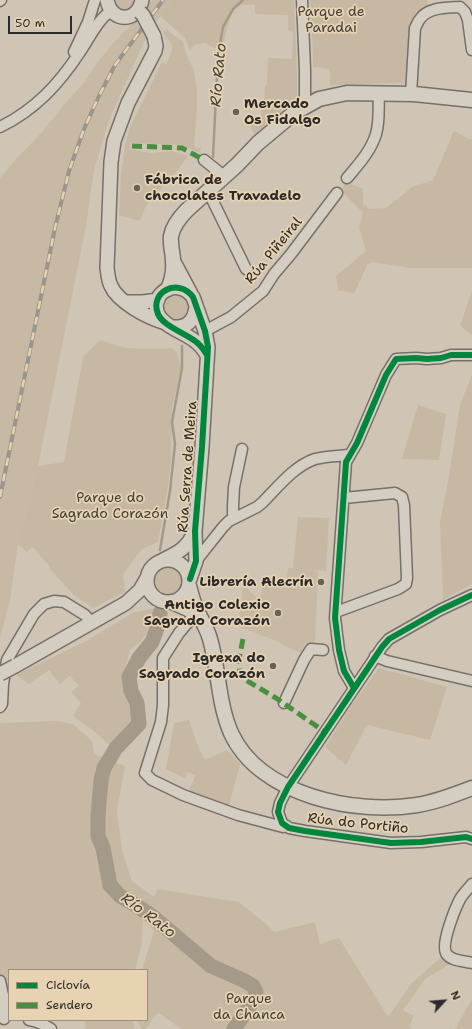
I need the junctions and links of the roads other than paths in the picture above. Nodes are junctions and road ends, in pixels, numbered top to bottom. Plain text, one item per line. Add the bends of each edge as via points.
1 (95, 0) edge
2 (302, 0) edge
3 (109, 5) edge
4 (140, 7) edge
5 (472, 50) edge
6 (70, 68) junction
7 (379, 94) junction
8 (411, 94) junction
9 (472, 100) edge
10 (305, 107) junction
11 (0, 127) edge
12 (204, 160) dead end
13 (224, 176) junction
14 (347, 178) dead end
15 (208, 191) junction
16 (337, 194) dead end
17 (173, 260) junction
18 (246, 269) dead end
19 (168, 289) junction
20 (190, 293) junction
21 (158, 300) junction
22 (125, 302) junction
23 (196, 307) junction
24 (167, 324) junction
25 (205, 331) junction
26 (207, 355) junction
27 (472, 355) edge
28 (242, 449) dead end
29 (349, 455) junction
30 (344, 498) junction
31 (233, 519) junction
32 (195, 531) junction
33 (163, 560) junction
34 (196, 561) junction
35 (147, 578) junction
36 (190, 582) junction
37 (472, 595) edge
38 (167, 602) junction
39 (126, 603) junction
40 (336, 612) junction
41 (199, 617) junction
42 (92, 623) junction
43 (323, 650) dead end
44 (375, 656) junction
45 (11, 663) junction
46 (0, 674) edge
47 (472, 681) edge
48 (354, 688) junction
49 (284, 703) dead end
50 (0, 707) edge
51 (288, 787) junction
52 (472, 788) edge
53 (287, 826) junction
54 (472, 839) edge
55 (472, 884) edge
56 (472, 963) edge
57 (0, 981) edge
58 (4, 1019) edge
59 (35, 1021) edge
60 (51, 1029) edge

1 - 6 street via 71,58
2 - 10 street
3 - 4 street via 121,17 132,15
3 - 6 street
4 - 22 street, bridge via 156,46 122,117 114,141 111,162 108,279 114,292
5 - 8 street via 468,20 460,8 429,11 420,18 415,28
6 - 11 street via 46,95
7 - 8 main road, Rúa Serra de Meira
7 - 10 main road, Rúa Serra de Meira via 346,94 319,100
7 - 14 street via 376,134 370,148
8 - 9 main road, Rúa Serra de Meira
10 - 13 main road, Rúa Serra de Meira via 258,143
12 - 13 street
13 - 15 main road, Rúa Serra de Meira
15 - 17 main road, Rúa Serra de Meira via 187,210 175,226 170,243
15 - 18 street
16 - 25 street, Rúa Piñeiral via 263,291 231,317
17 - 19 main road, Rúa Serra de Meira via 172,279
17 - 20 main road, Rúa Serra de Meira
19 - 20 street via 180,288
19 - 21 street, Rúa Serra de Meira
20 - 23 street, Rúa Serra de Meira via 194,297
21 - 22 street
21 - 24 street via 157,312
22 - 24 street via 134,310
23 - 24 street via 193,319 183,326
23 - 25 street, Rúa Serra de Meira
24 - 26 street via 195,340
25 - 26 street, Rúa Serra de Meira
26 - 32 street, Rúa Serra de Meira
27 - 29 street via 396,359
28 - 31 street via 234,487
29 - 30 street via 346,462
29 - 31 street via 329,456 310,461 296,469 257,507
30 - 40 street
30 - 40 street via 395,493 402,497 407,578 406,584 398,590
31 - 34 street via 223,527
32 - 33 street, Rúa Serra de Meira via 188,545
32 - 34 street, Rúa Serra de Meira
33 - 35 street via 153,566
33 - 36 street via 171,559 181,564 188,573
34 - 36 street, Rúa Serra de Meira
35 - 38 street via 152,595
35 - 39 street via 140,590
36 - 38 street via 183,596
36 - 41 main road via 192,599
37 - 44 street via 390,639
38 - 39 street
38 - 41 main road via 182,606
39 - 42 street
40 - 48 street via 342,664
41 - 51 main road via 214,653 221,699 232,734 240,749 251,760 272,778
41 - 53 street via 190,619 163,658 161,722 145,773 152,780 204,804 282,827
42 - 45 street
42 - 45 street via 85,614 64,602 44,604 34,614
43 - 49 street via 311,649
44 - 47 street
44 - 48 street
45 - 46 street, bridge
45 - 50 street via 3,684
48 - 51 street
51 - 52 main road via 334,803 372,807 434,802
51 - 53 street, Rúa do Portiño via 278,812 282,823
53 - 54 street, Rúa do Portiño via 305,831 391,843 466,837
55 - 56 street via 460,899 447,930 445,945 446,953 451,958
57 - 58 street
59 - 60 street

